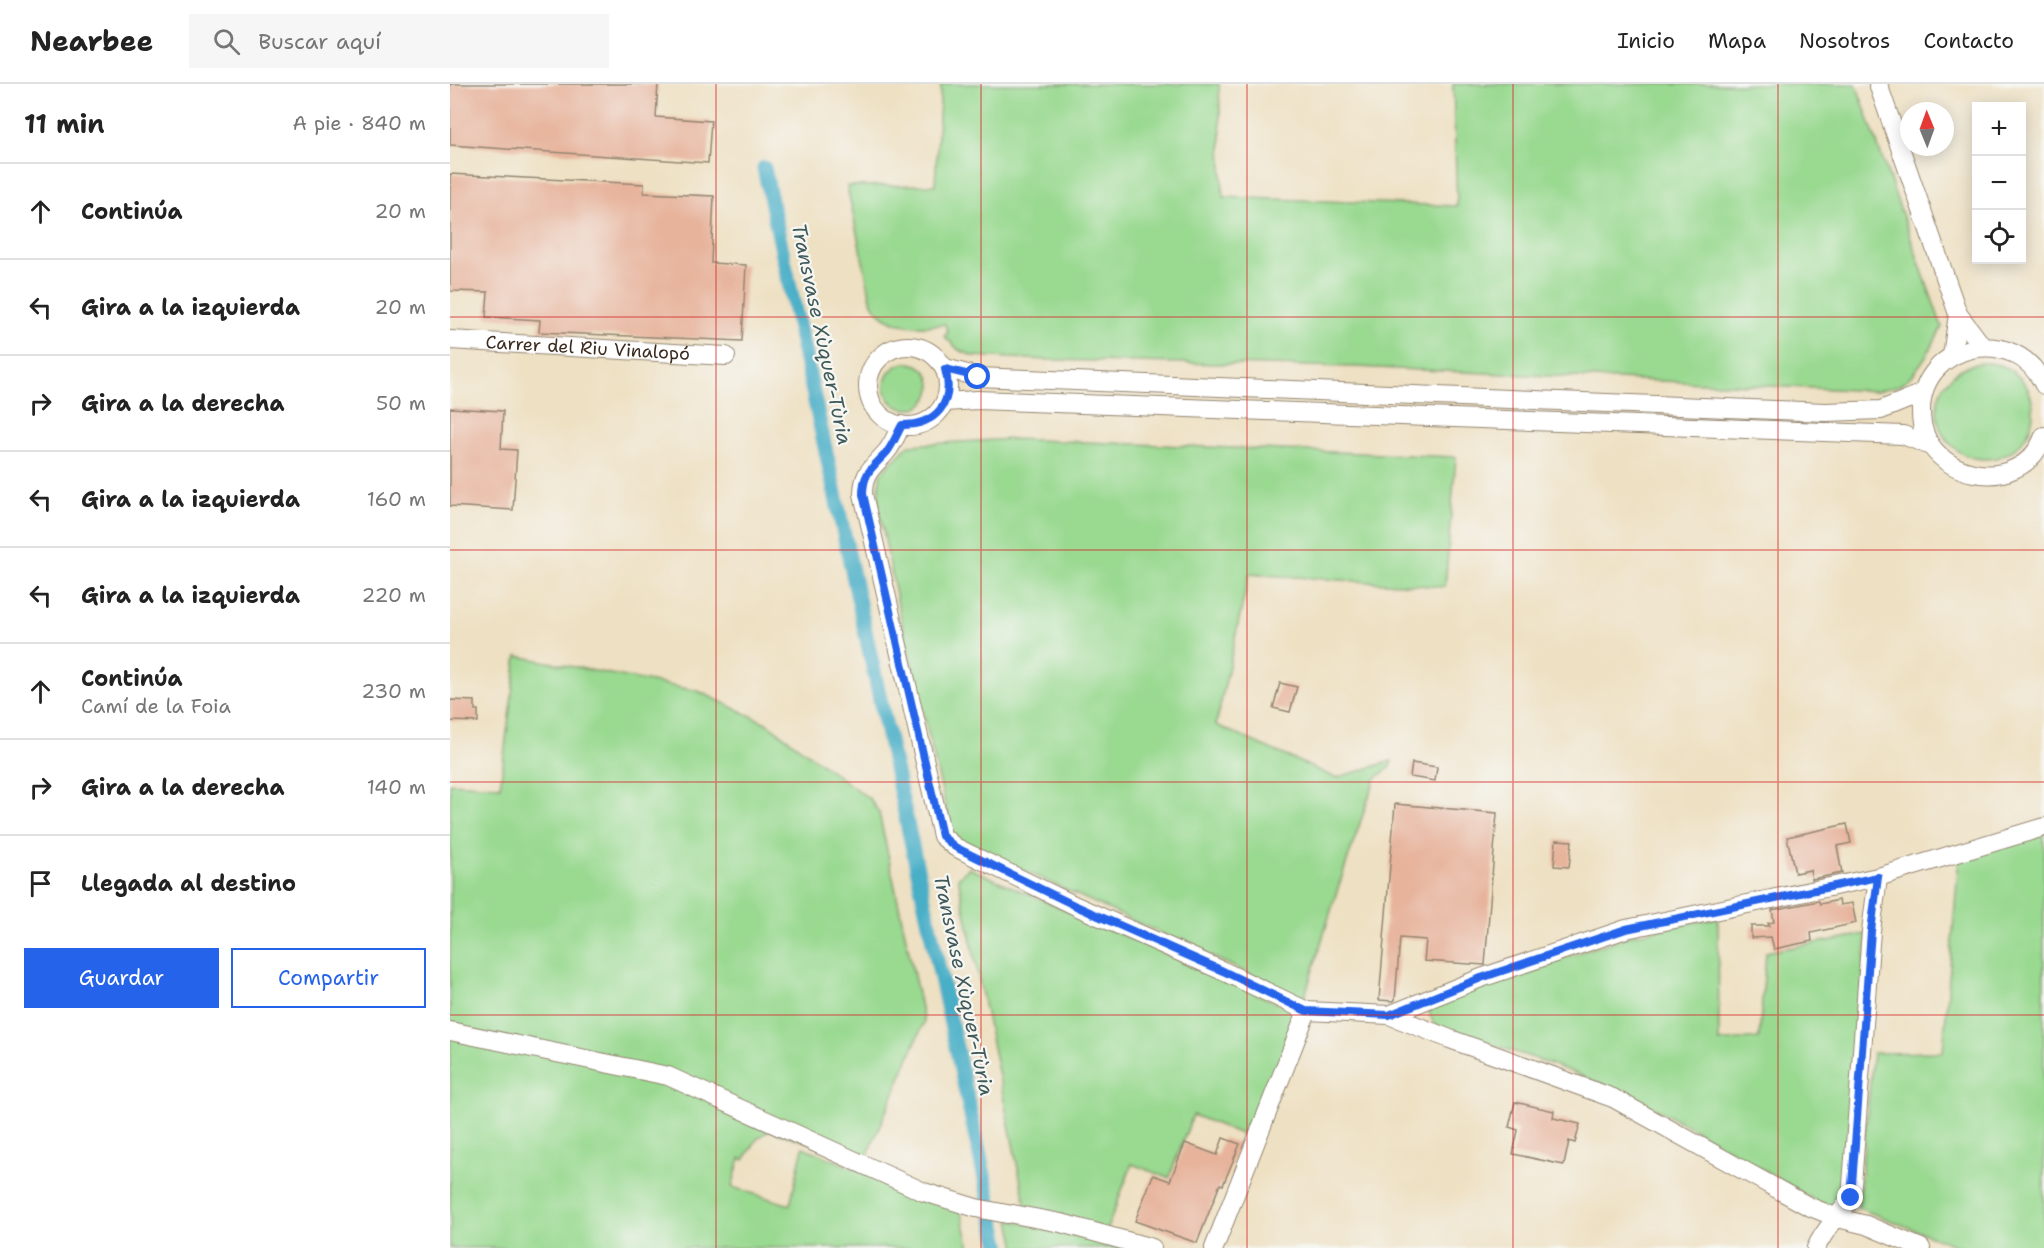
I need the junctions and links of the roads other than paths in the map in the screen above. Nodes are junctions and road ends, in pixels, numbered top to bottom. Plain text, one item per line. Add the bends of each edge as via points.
1 (1878, 84) edge
2 (1958, 314) junction
3 (450, 340) edge
4 (1983, 347) junction
5 (726, 356) dead end
6 (1952, 356) junction
7 (945, 369) junction
8 (2044, 385) edge
9 (1923, 393) junction
10 (945, 402) junction
11 (902, 425) junction
12 (2044, 436) edge
13 (1931, 446) junction
14 (2037, 456) edge
15 (2044, 827) edge
16 (1878, 877) junction
17 (1306, 1011) junction
18 (1389, 1015) junction
19 (450, 1030) edge
20 (1838, 1218) junction
21 (1152, 1248) edge
22 (1214, 1248) edge
23 (1816, 1248) edge
24 (1921, 1248) edge

1 - 2 street
2 - 4 street
2 - 6 street
3 - 5 street, Carrer del Riu Vinalopó
4 - 6 street
4 - 8 street via 2003,349 2021,358
6 - 9 street via 1934,372
7 - 9 street via 990,378 1826,412 1881,410
7 - 10 street
7 - 11 street via 920,347 897,347 878,358 868,379 869,396 881,415
9 - 13 street via 1922,421
10 - 11 street via 927,421
10 - 13 street via 977,400 1903,435
11 - 17 street via 888,450 863,480 863,494 942,836 955,847 1066,901
12 - 14 street
13 - 14 street via 1960,470 1978,475 1997,474
15 - 16 street
16 - 18 street via 1626,929 1481,978
16 - 20 street via 1851,1198
17 - 18 street
17 - 22 street
18 - 20 street via 1613,1098 1808,1206
19 - 21 street via 668,1076 924,1192 976,1208 1061,1223
20 - 23 street via 1826,1229
20 - 24 street

